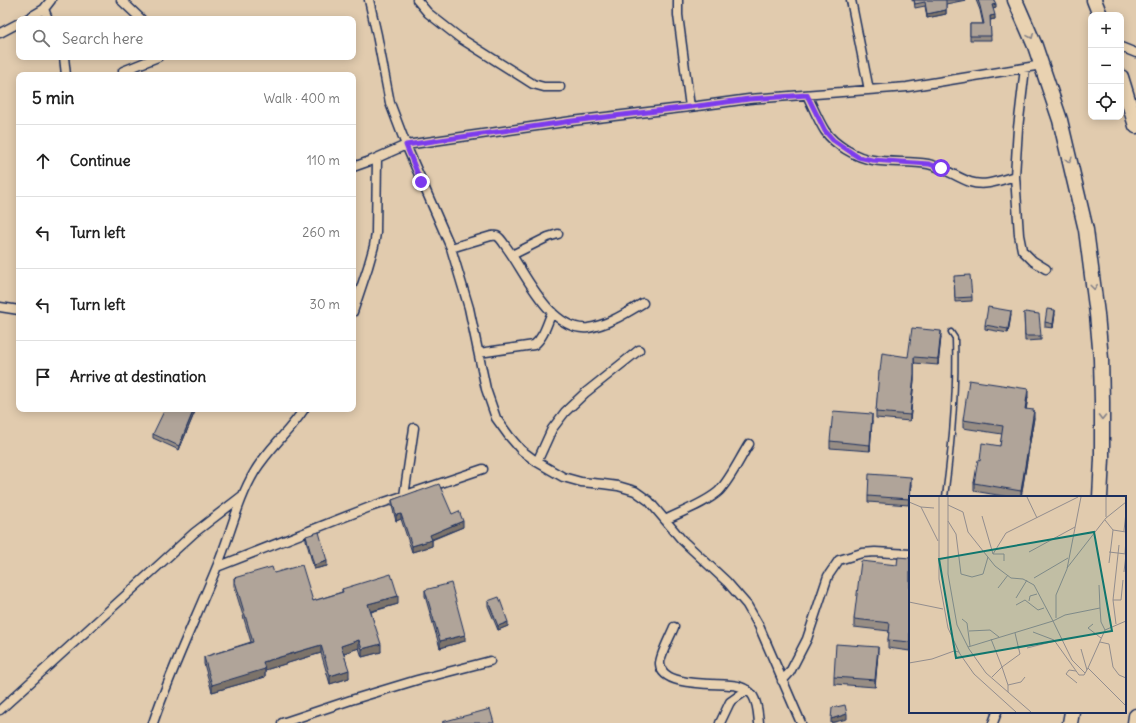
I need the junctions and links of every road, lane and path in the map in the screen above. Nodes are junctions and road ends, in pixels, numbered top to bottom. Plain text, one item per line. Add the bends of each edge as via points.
1 (51, 0) edge
2 (121, 0) edge
3 (369, 0) edge
4 (417, 0) edge
5 (678, 0) edge
6 (851, 0) edge
7 (1015, 0) edge
8 (1094, 0) edge
9 (44, 9) junction
10 (1099, 12) edge
11 (32, 16) edge
12 (47, 16) edge
13 (138, 16) edge
14 (16, 25) edge
15 (0, 33) edge
16 (1124, 48) edge
17 (1136, 53) edge
18 (64, 60) edge
19 (150, 60) edge
20 (1042, 65) junction
21 (1025, 68) junction
22 (123, 71) dead end
23 (66, 72) edge
24 (1123, 84) edge
25 (560, 87) dead end
26 (869, 90) junction
27 (807, 95) junction
28 (690, 107) junction
29 (1136, 126) edge
30 (406, 145) junction
31 (377, 158) junction
32 (356, 166) edge
33 (1015, 176) junction
34 (558, 234) dead end
35 (451, 248) junction
36 (512, 255) junction
37 (1046, 269) dead end
38 (356, 303) edge
39 (643, 303) dead end
40 (0, 307) edge
41 (16, 310) edge
42 (552, 312) junction
43 (951, 332) dead end
44 (639, 350) dead end
45 (479, 353) junction
46 (302, 412) edge
47 (414, 428) dead end
48 (749, 444) dead end
49 (537, 462) junction
50 (483, 469) dead end
51 (243, 495) junction
52 (404, 496) junction
53 (945, 496) edge
54 (1100, 496) edge
55 (665, 520) junction
56 (909, 554) edge
57 (217, 568) junction
58 (674, 627) dead end
59 (490, 661) dead end
60 (782, 681) junction
61 (747, 690) junction
62 (0, 710) edge
63 (997, 713) edge
64 (1072, 713) edge
65 (1136, 716) edge
66 (153, 723) edge
67 (282, 723) edge
68 (720, 723) edge
69 (759, 723) edge
70 (801, 723) edge
71 (993, 723) edge
72 (1070, 723) edge
73 (1135, 723) edge

1 - 9 street
2 - 13 street
3 - 30 street via 390,104
4 - 25 street via 428,13 460,38 533,84
5 - 28 street
6 - 26 street
7 -> 20 highway
8 - 10 highway
9 - 11 street
9 - 12 street
14 - 15 street
16 - 17 street
18 - 23 street
19 - 22 street
20 - 21 street
20 -> 54 highway via 1060,120 1086,230 1098,314 1102,401
21 - 26 street via 907,87
21 - 33 street
24 - 29 highway
26 - 27 street
27 - 28 street
27 - 33 street via 825,131 833,140 858,157 929,164 980,184
28 - 30 street
30 - 31 street
30 - 35 street
31 - 32 street
31 - 38 street via 376,233
33 - 37 street via 1022,250
34 - 36 street
35 - 36 street via 497,236
35 - 45 street
36 - 42 street via 536,294
39 - 42 street via 615,319 587,328 564,323
40 - 41 street
42 - 45 street via 542,336 534,345
43 - 53 lane via 955,338 955,395 953,437
44 - 49 street via 565,412 552,429
45 - 49 street via 486,389 496,418 521,450
46 - 51 street via 262,461
47 - 52 street
48 - 55 street via 718,491 707,500
49 - 55 street via 564,477 581,482 618,486 635,492 649,501
50 - 52 street
51 - 57 street
51 - 62 street via 194,532
52 - 57 street
55 - 60 street via 682,540 728,582 747,605 759,626
56 - 60 street via 862,553 839,560 828,576 807,639 790,672
57 - 66 street
58 - 61 street via 660,664 666,676 688,682 738,686
59 - 67 street via 417,680
60 - 70 street
61 - 68 street via 730,702
61 - 69 street via 757,704
63 - 71 street
64 - 72 highway
65 - 73 highway

